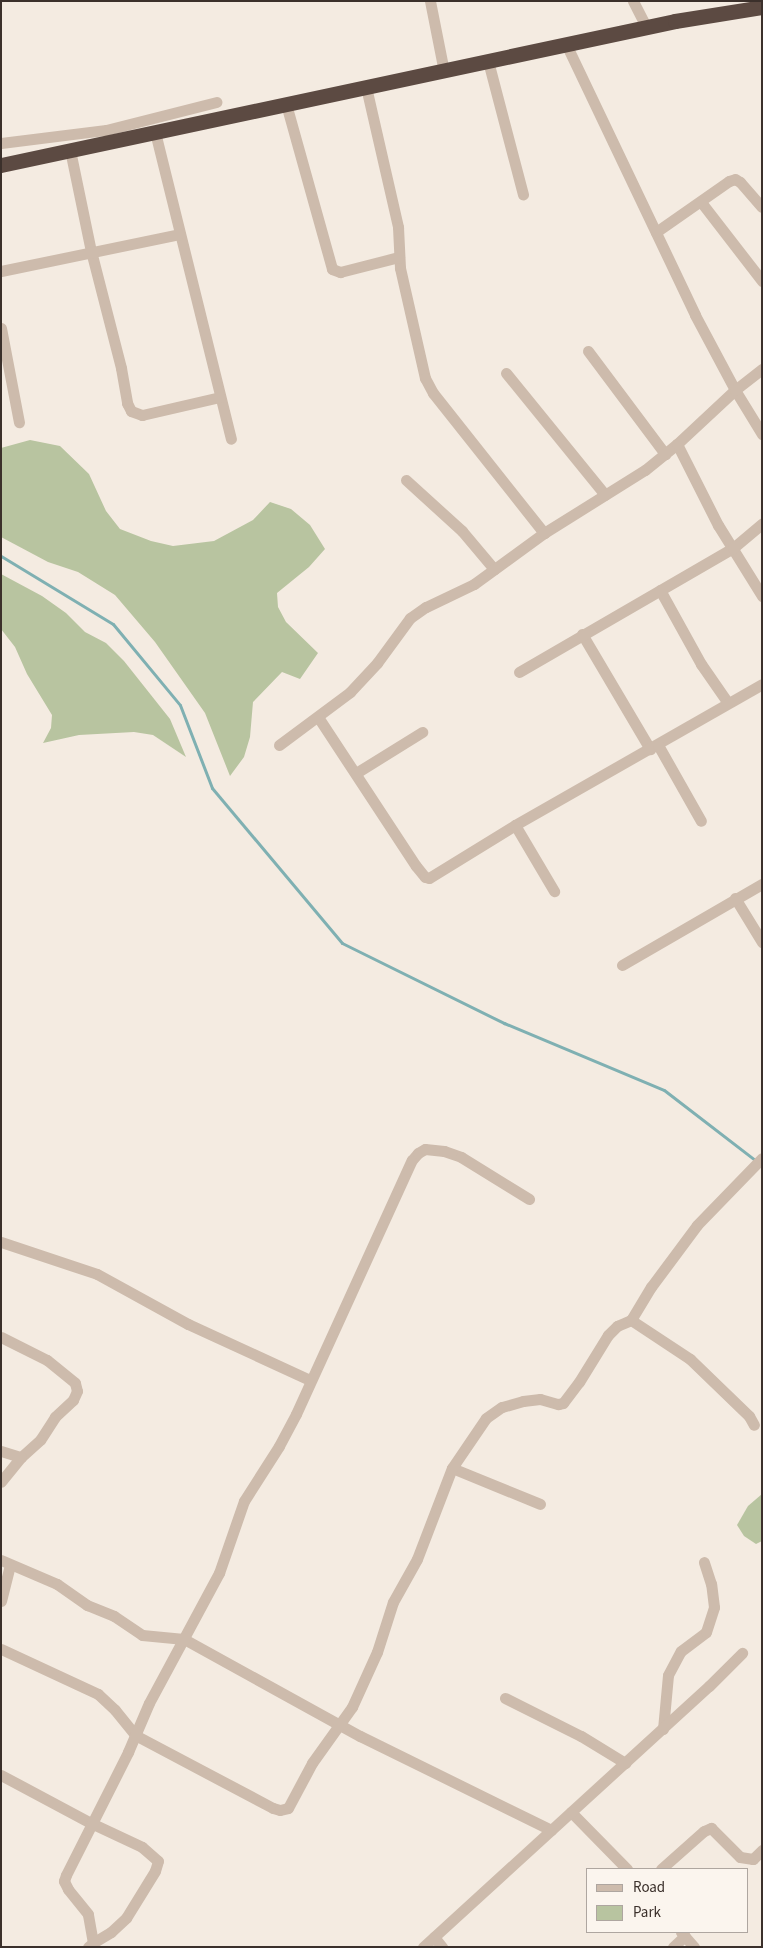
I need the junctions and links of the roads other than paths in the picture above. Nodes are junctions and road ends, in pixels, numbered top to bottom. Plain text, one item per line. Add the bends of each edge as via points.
1 (430, 1) edge
2 (633, 1) edge
3 (732, 6) edge
4 (762, 7) edge
5 (646, 28) junction
6 (566, 44) junction
7 (488, 61) junction
8 (444, 72) junction
9 (366, 87) junction
10 (217, 102) dead end
11 (286, 104) junction
12 (155, 132) junction
13 (1, 143) edge
14 (70, 150) junction
15 (1, 165) edge
16 (522, 194) dead end
17 (701, 202) junction
18 (762, 207) edge
19 (656, 232) junction
20 (179, 234) junction
21 (91, 251) junction
22 (399, 257) junction
23 (1, 271) edge
24 (762, 280) edge
25 (1, 328) edge
26 (588, 351) dead end
27 (762, 369) edge
28 (506, 373) dead end
29 (735, 390) junction
30 (220, 397) junction
31 (19, 422) dead end
32 (762, 434) edge
33 (231, 439) dead end
34 (677, 444) junction
35 (665, 454) junction
36 (406, 480) dead end
37 (604, 495) junction
38 (762, 524) edge
39 (544, 533) junction
40 (733, 548) junction
41 (494, 569) junction
42 (660, 590) junction
43 (762, 596) edge
44 (582, 634) junction
45 (519, 672) dead end
46 (762, 684) edge
47 (728, 703) junction
48 (318, 717) junction
49 (422, 732) dead end
50 (279, 745) dead end
51 (654, 747) junction
52 (356, 774) junction
53 (701, 821) dead end
54 (515, 825) junction
55 (762, 884) edge
56 (554, 891) dead end
57 (735, 898) junction
58 (762, 942) edge
59 (622, 965) dead end
60 (762, 1158) edge
61 (529, 1199) dead end
62 (1, 1242) edge
63 (631, 1320) junction
64 (1, 1337) edge
65 (310, 1380) junction
66 (754, 1425) dead end
67 (1, 1452) edge
68 (21, 1457) junction
69 (452, 1468) junction
70 (1, 1482) edge
71 (540, 1504) dead end
72 (5, 1562) edge
73 (704, 1562) dead end
74 (1, 1601) edge
75 (184, 1639) junction
76 (1, 1650) edge
77 (742, 1653) dead end
78 (505, 1698) dead end
79 (340, 1725) junction
80 (663, 1729) junction
81 (135, 1735) junction
82 (625, 1763) junction
83 (1, 1776) edge
84 (571, 1812) junction
85 (91, 1823) junction
86 (551, 1830) junction
87 (762, 1850) edge
88 (626, 1868) edge
89 (662, 1868) edge
90 (683, 1934) edge
91 (434, 1937) junction
92 (90, 1945) edge
93 (423, 1947) edge
94 (442, 1947) edge
95 (673, 1947) edge
96 (694, 1947) edge

1 - 8 street
2 - 5 street
3 - 4 highway
3 - 5 highway
5 - 6 highway
6 - 7 highway
6 - 19 street
7 - 8 highway
7 - 16 street
8 - 9 highway
9 - 11 highway
9 - 22 street via 400,235
10 - 13 street via 106,130
11 - 12 highway
11 - 22 street via 332,270 340,272
12 - 14 highway
12 - 20 street
14 - 15 highway
14 - 21 street
17 - 18 street via 735,179
17 - 19 street
17 - 24 street
19 - 29 street
20 - 21 street
20 - 30 street
21 - 23 street
21 - 30 street via 131,411 142,415
22 - 39 street via 423,370 433,393
25 - 31 street
26 - 35 street
27 - 29 street
28 - 37 street
29 - 32 street
29 - 34 street
30 - 33 street
34 - 35 street
34 - 40 street
35 - 37 street
36 - 41 street via 462,531
37 - 39 street
38 - 40 street
39 - 41 street
40 - 42 street
40 - 43 street
41 - 48 street via 474,584 410,618 377,663 350,692
42 - 44 street
42 - 47 street via 701,664
44 - 45 street
44 - 51 street
46 - 47 street
47 - 51 street
48 - 50 street
48 - 52 street
49 - 52 street
51 - 53 street
51 - 54 street
52 - 54 street via 421,872 429,878
54 - 56 street
55 - 57 street
57 - 58 street
57 - 59 street
60 - 63 street via 696,1225
61 - 65 street via 461,1157 432,1149 418,1153
62 - 65 street via 97,1274 188,1324
63 - 66 street via 690,1359 749,1416
63 - 69 street via 617,1326 608,1335 563,1403 540,1398 502,1407 486,1418
64 - 68 street via 47,1360 75,1383 77,1391 40,1440
65 - 75 street via 280,1446 244,1502 219,1573
67 - 68 street
68 - 70 street
69 - 71 street
69 - 79 street via 417,1559 393,1602 377,1652 352,1707
72 - 74 street
72 - 75 street via 57,1584 142,1635
73 - 80 street via 714,1607 706,1632 681,1651 668,1675
75 - 79 street
75 - 81 street
76 - 81 street via 98,1694
77 - 80 street
78 - 82 street via 581,1736
79 - 81 street via 312,1763 291,1804 283,1810 273,1808
79 - 86 street
80 - 82 street
81 - 85 street
82 - 84 street
83 - 85 street
84 - 86 street
84 - 88 street
85 - 92 street via 64,1882 88,1914
85 - 92 street via 142,1847 158,1861 126,1918
86 - 91 street
87 - 89 street via 753,1859 740,1858 711,1828
90 - 95 street
90 - 96 street
91 - 93 street
91 - 94 street

